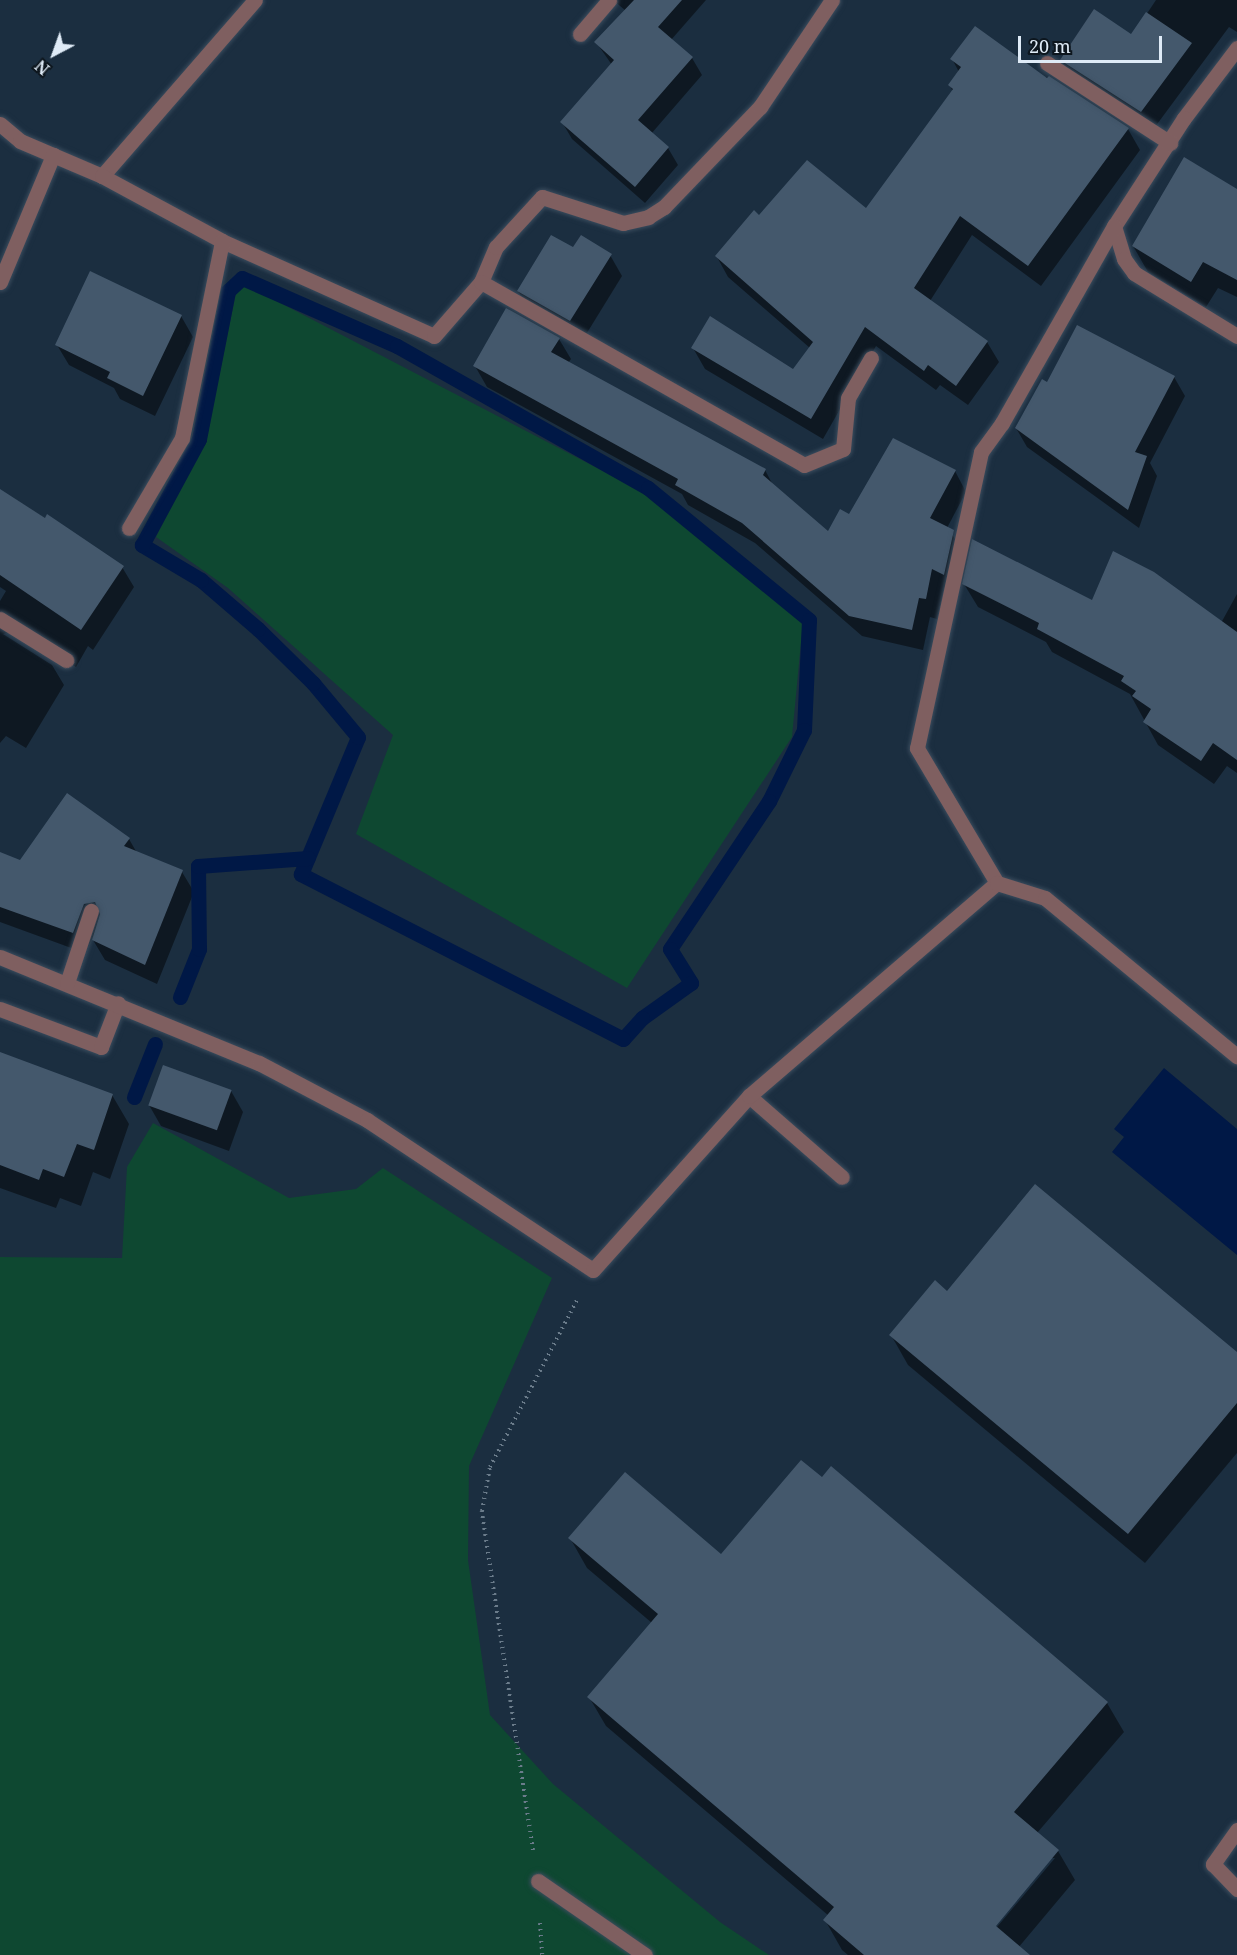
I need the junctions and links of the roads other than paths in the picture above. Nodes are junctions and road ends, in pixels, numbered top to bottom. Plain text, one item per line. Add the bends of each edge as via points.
1 (255, 0) edge
2 (609, 0) edge
3 (832, 0) edge
4 (580, 34) dead end
5 (1237, 48) edge
6 (1047, 63) dead end
7 (0, 124) edge
8 (1170, 144) junction
9 (53, 155) junction
10 (102, 176) junction
11 (1114, 226) junction
12 (222, 241) junction
13 (0, 282) edge
14 (481, 282) junction
15 (1237, 336) edge
16 (871, 358) dead end
17 (129, 528) dead end
18 (0, 619) edge
19 (66, 660) dead end
20 (997, 883) junction
21 (90, 911) dead end
22 (0, 957) edge
23 (67, 983) junction
24 (118, 1003) junction
25 (0, 1009) edge
26 (1237, 1056) edge
27 (749, 1096) junction
28 (842, 1177) dead end
29 (1237, 1830) edge
30 (538, 1881) road end
31 (1237, 1889) edge
32 (645, 1955) edge

1 - 10 street
2 - 4 street
3 - 14 street via 760,107 664,207 648,217 623,223 542,198 495,248
5 - 8 street
6 - 8 street
7 - 9 street via 20,141
8 - 11 street
9 - 10 street
9 - 13 street
10 - 12 street
11 - 15 street via 1124,259 1134,273
11 - 20 street via 1002,423 981,452 917,748
12 - 14 street via 434,336
12 - 17 street via 182,438
14 - 16 street via 804,465 843,449 848,398
18 - 19 street
20 - 26 street via 1045,898
20 - 27 street
21 - 23 street
22 - 23 street
23 - 24 street
24 - 25 street via 101,1047
24 - 27 street via 259,1062 368,1120 592,1270
27 - 28 street
29 - 31 street via 1213,1864
30 - 32 street

